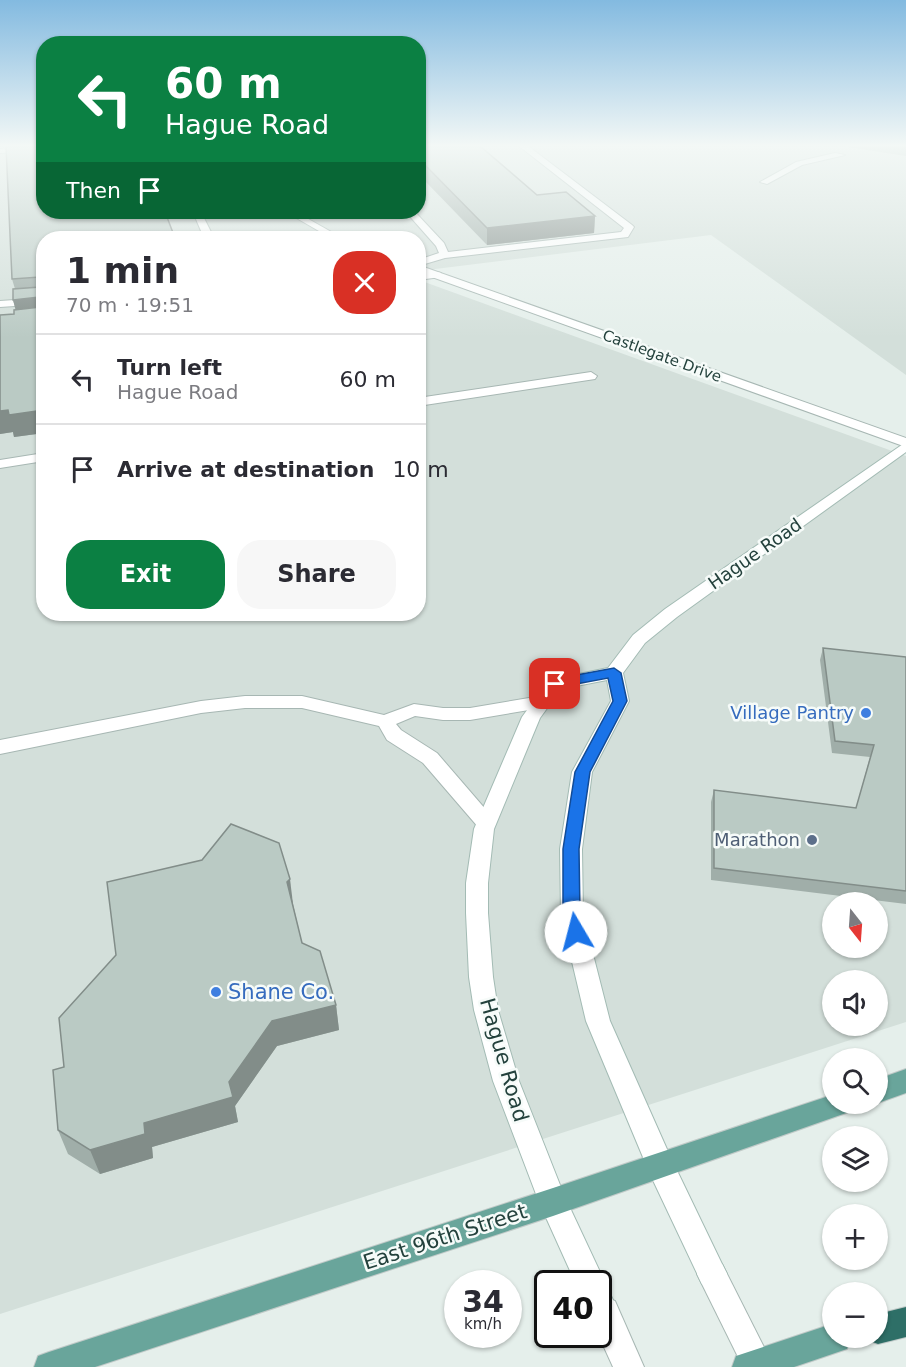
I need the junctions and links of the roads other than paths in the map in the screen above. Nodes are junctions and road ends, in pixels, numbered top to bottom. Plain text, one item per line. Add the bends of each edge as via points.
1 (606, 210) edge
2 (301, 219) edge
3 (417, 219) edge
4 (323, 231) edge
5 (444, 255) junction
6 (426, 261) edge
7 (426, 271) edge
8 (437, 275) junction
9 (426, 276) edge
10 (36, 302) edge
11 (0, 304) edge
12 (591, 376) dead end
13 (426, 401) edge
14 (906, 445) edge
15 (36, 458) edge
16 (0, 464) edge
17 (614, 673) junction
18 (541, 702) junction
19 (385, 721) junction
20 (0, 747) edge
21 (486, 824) junction
22 (906, 1082) edge
23 (888, 1088) edge
24 (822, 1110) edge
25 (660, 1165) junction
26 (553, 1202) junction
27 (585, 1270) edge
28 (906, 1310) edge
29 (888, 1318) edge
30 (906, 1322) edge
31 (888, 1326) edge
32 (612, 1329) edge
33 (822, 1343) edge
34 (755, 1366) edge
35 (49, 1367) edge
36 (629, 1367) edge

1 - 5 street via 629,227 625,235
2 - 4 street
3 - 5 street via 441,245
5 - 6 street
7 - 8 street, Castlegate Drive
8 - 9 street
8 - 14 street, Castlegate Drive
10 - 11 street
12 - 13 street
14 - 17 street, Hague Road via 671,613 639,639
15 - 16 street
17 - 18 street, Hague Road via 555,684
17 - 25 street via 620,701 582,772 571,849 572,915 598,1021
18 - 19 street via 471,714 414,710
18 - 21 street, Hague Road
19 - 20 street via 302,702 245,702 201,707
19 - 21 street via 394,735 430,758
21 - 26 street, Hague Road via 477,883 486,1010 506,1082
22 - 23 main road
24 - 25 main road, East 96th Street
25 - 26 main road, East 96th Street
25 - 34 street
26 - 27 street, Hague Road
26 - 35 main road, East 96th Street
28 - 29 main road
30 - 31 highway
32 - 36 street
33 - 34 main road

